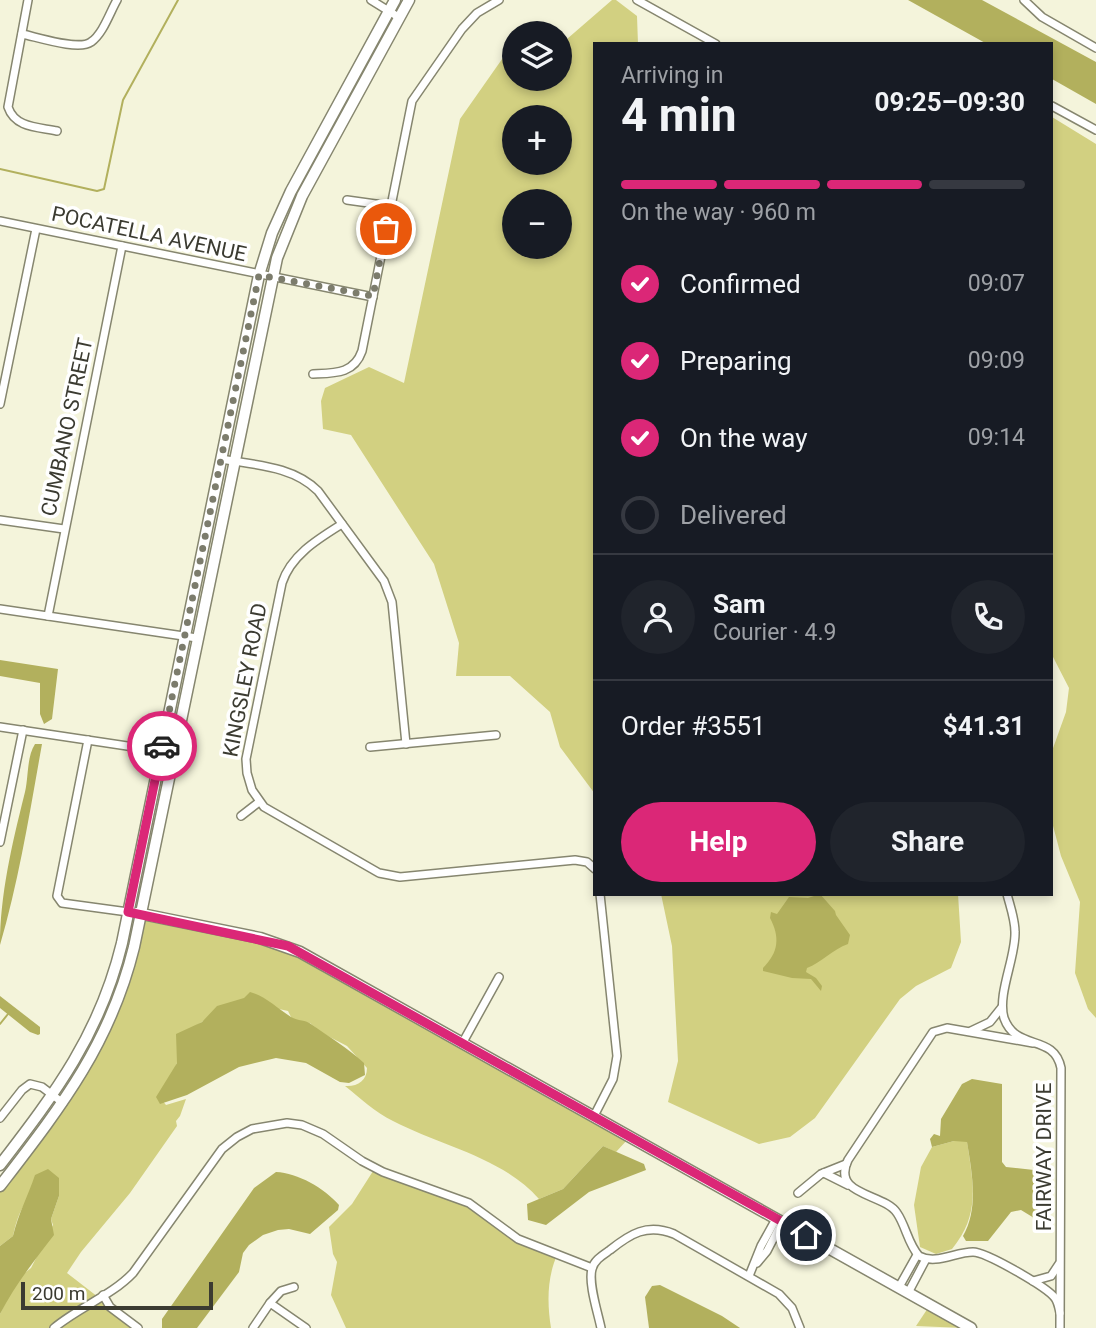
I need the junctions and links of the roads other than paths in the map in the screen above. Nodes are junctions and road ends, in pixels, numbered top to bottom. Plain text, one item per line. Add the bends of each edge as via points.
1 (28, 0) edge
2 (117, 0) edge
3 (370, 0) edge
4 (499, 0) edge
5 (637, 0) edge
6 (1024, 0) edge
7 (403, 1) edge
8 (389, 11) junction
9 (400, 18) junction
10 (22, 34) junction
11 (712, 42) edge
12 (1096, 48) edge
13 (1053, 107) edge
14 (1096, 130) edge
15 (57, 131) dead end
16 (347, 200) dead end
17 (390, 206) junction
18 (0, 221) edge
19 (36, 229) junction
20 (122, 246) junction
21 (259, 275) junction
22 (271, 277) junction
23 (373, 296) junction
24 (313, 374) dead end
25 (0, 404) edge
26 (221, 459) junction
27 (233, 461) junction
28 (0, 520) edge
29 (342, 524) junction
30 (64, 529) junction
31 (0, 609) edge
32 (48, 616) junction
33 (184, 636) junction
34 (197, 638) junction
35 (0, 727) edge
36 (23, 730) junction
37 (496, 735) dead end
38 (88, 740) junction
39 (406, 744) junction
40 (370, 747) dead end
41 (161, 752) junction
42 (174, 753) junction
43 (259, 802) junction
44 (241, 816) dead end
45 (0, 842) edge
46 (593, 867) edge
47 (600, 896) edge
48 (1007, 896) edge
49 (128, 912) junction
50 (141, 914) junction
51 (499, 977) dead end
52 (1003, 1003) junction
53 (962, 1030) junction
54 (463, 1042) junction
55 (1033, 1043) junction
56 (53, 1096) junction
57 (63, 1103) junction
58 (594, 1116) junction
59 (0, 1118) edge
60 (848, 1160) junction
61 (0, 1165) edge
62 (824, 1173) junction
63 (0, 1186) edge
64 (853, 1188) junction
65 (798, 1193) dead end
66 (779, 1220) junction
67 (917, 1255) junction
68 (926, 1259) junction
69 (1060, 1260) junction
70 (592, 1268) junction
71 (749, 1276) junction
72 (1033, 1281) junction
73 (293, 1287) dead end
74 (904, 1290) junction
75 (103, 1295) junction
76 (270, 1303) junction
77 (1060, 1313) junction
78 (54, 1328) edge
79 (138, 1328) edge
80 (253, 1328) edge
81 (306, 1328) edge
82 (601, 1328) edge
83 (800, 1328) edge
84 (971, 1328) edge
85 (1060, 1328) edge

1 - 10 street
2 - 10 street via 96,38 87,44
3 - 8 street
4 - 17 street via 469,20 415,95
5 - 11 street
6 - 12 street via 1042,17
7 - 8 main road
7 - 9 main road
8 - 9 street
8 - 21 main road via 286,202
9 - 22 main road via 302,196
10 - 15 street via 8,102 11,115 22,124
13 - 14 street
16 - 17 street
17 - 23 street
18 - 19 street, POCATELLA AVENUE
19 - 20 street, POCATELLA AVENUE
19 - 25 street
20 - 21 street, POCATELLA AVENUE
20 - 30 street, CUMBANO STREET
21 - 22 street, POCATELLA AVENUE
21 - 26 main road
22 - 23 street, POCATELLA AVENUE
22 - 27 main road
23 - 24 street via 359,360 341,373
26 - 27 street
26 - 33 main road
27 - 29 street via 302,478 318,491
27 - 34 main road
28 - 30 street
29 - 39 street via 390,594
29 - 43 street, KINGSLEY ROAD via 298,556 282,583 246,759 248,778
30 - 32 street, CUMBANO STREET
31 - 32 street
32 - 33 street
33 - 34 street
33 - 41 main road
34 - 42 main road
35 - 36 street
36 - 38 street
36 - 45 street
37 - 39 street
38 - 41 street
38 - 49 street via 57,896 65,904
39 - 40 street
41 - 42 street
41 - 49 main road
42 - 50 main road
43 - 44 street
43 - 46 street via 276,816 389,876 575,860
47 - 58 street via 617,1056 613,1079
48 - 52 street via 1015,934
49 - 50 main road
49 - 56 main road via 104,1002
50 - 54 main road via 288,946
50 - 57 main road via 113,1012
51 - 54 street
52 - 53 street via 984,1026
52 - 55 street, FAIRWAY DRIVE via 1012,1031
53 - 55 street
53 - 60 street via 941,1028 930,1034
54 - 58 main road
55 - 69 street, FAIRWAY DRIVE via 1053,1050 1061,1068
56 - 57 street
56 - 59 street via 39,1086 27,1086
56 - 61 main road
57 - 63 main road
58 - 66 main road
60 - 62 street
60 - 64 street via 845,1175
62 - 64 street
62 - 65 street
64 - 67 street via 895,1210
66 - 71 street via 767,1251
66 - 74 main road
67 - 68 street
67 - 74 street
68 - 72 street via 977,1252
68 - 74 street
69 - 72 street via 1051,1276
69 - 77 street, FAIRWAY DRIVE
70 - 71 street via 628,1236 654,1229 674,1234
70 - 75 street via 518,1239 469,1203 376,1169 323,1133 279,1123 252,1129 222,1149 138,1267
70 - 82 street
71 - 83 street via 786,1301
72 - 77 street via 1053,1295
73 - 76 street via 281,1291
74 - 84 main road
75 - 78 street
75 - 79 street
76 - 80 street
76 - 81 street
77 - 85 street, FAIRWAY DRIVE

